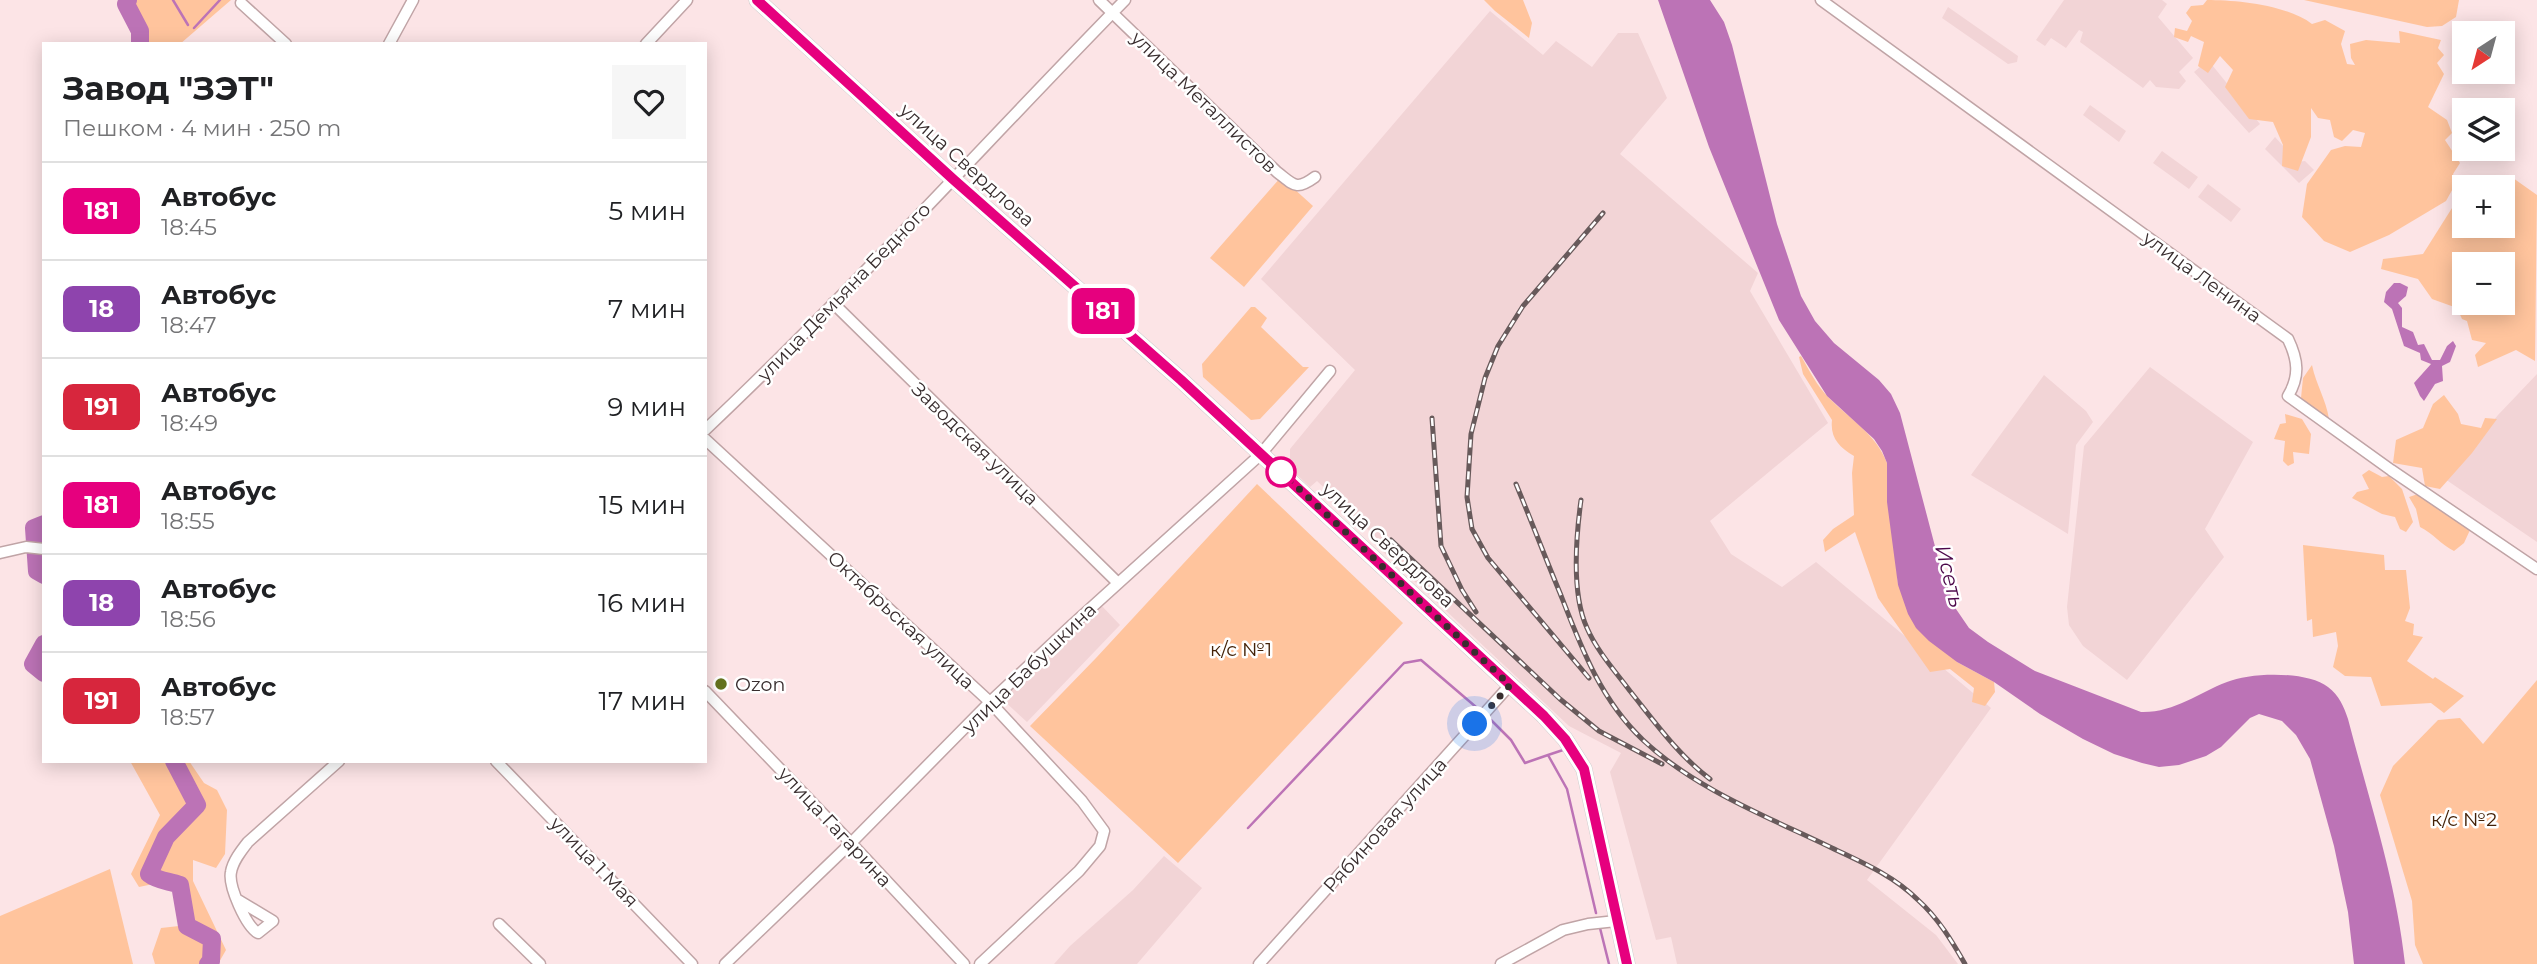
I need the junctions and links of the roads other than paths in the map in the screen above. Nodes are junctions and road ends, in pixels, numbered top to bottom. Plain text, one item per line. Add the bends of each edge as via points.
1 (413, 0) edge
2 (687, 0) edge
3 (757, 0) edge
4 (1099, 0) edge
5 (1125, 0) edge
6 (1821, 0) edge
7 (241, 2) dead end
8 (1837, 5) edge
9 (1112, 13) junction
10 (284, 42) edge
11 (390, 42) edge
12 (648, 42) edge
13 (1315, 177) dead end
14 (954, 180) junction
15 (833, 303) junction
16 (1330, 371) dead end
17 (707, 428) edge
18 (707, 441) edge
19 (1261, 454) junction
20 (42, 548) edge
21 (0, 553) edge
22 (2537, 569) edge
23 (1118, 583) junction
24 (1510, 685) junction
25 (707, 693) edge
26 (990, 702) junction
27 (337, 763) edge
28 (498, 763) edge
29 (851, 842) junction
30 (238, 900) dead end
31 (1616, 921) junction
32 (499, 924) dead end
33 (540, 964) edge
34 (692, 964) edge
35 (725, 964) edge
36 (964, 964) edge
37 (980, 964) edge
38 (1259, 964) edge
39 (1501, 964) edge
40 (1627, 964) edge

1 - 11 street
2 - 12 street
3 - 14 main road, улица Свердлова
4 - 9 street, улица Металлистов
5 - 9 street, улица Демьяна Бедного
6 - 8 street, улица Ленина
7 - 10 street
8 - 22 street, улица Ленина via 2288,339 2298,369 2288,396
9 - 13 street, улица Металлистов via 1277,172 1298,187
9 - 14 street, улица Демьяна Бедного
14 - 15 street, улица Демьяна Бедного
14 - 19 main road, улица Свердлова
15 - 17 street, улица Демьяна Бедного
15 - 23 street, Заводская улица
16 - 19 street, улица Бабушкина
18 - 26 street, Октябрьская улица
19 - 23 street, улица Бабушкина
19 - 24 main road, улица Свердлова
20 - 21 street
23 - 26 street, улица Бабушкина
24 - 31 main road, улица Свердлова via 1565,739 1584,769
24 - 38 street, Рябиновая улица
25 - 29 street, улица Гагарина
26 - 29 street, улица Бабушкина
26 - 37 street, Октябрьская улица via 1104,831 1100,846 1079,871
27 - 30 street via 242,850 230,873
28 - 34 street, улица 1 Мая
29 - 35 street, улица Бабушкина
29 - 36 street, улица Гагарина
31 - 39 street via 1563,930
31 - 40 main road, улица Свердлова
32 - 33 street

